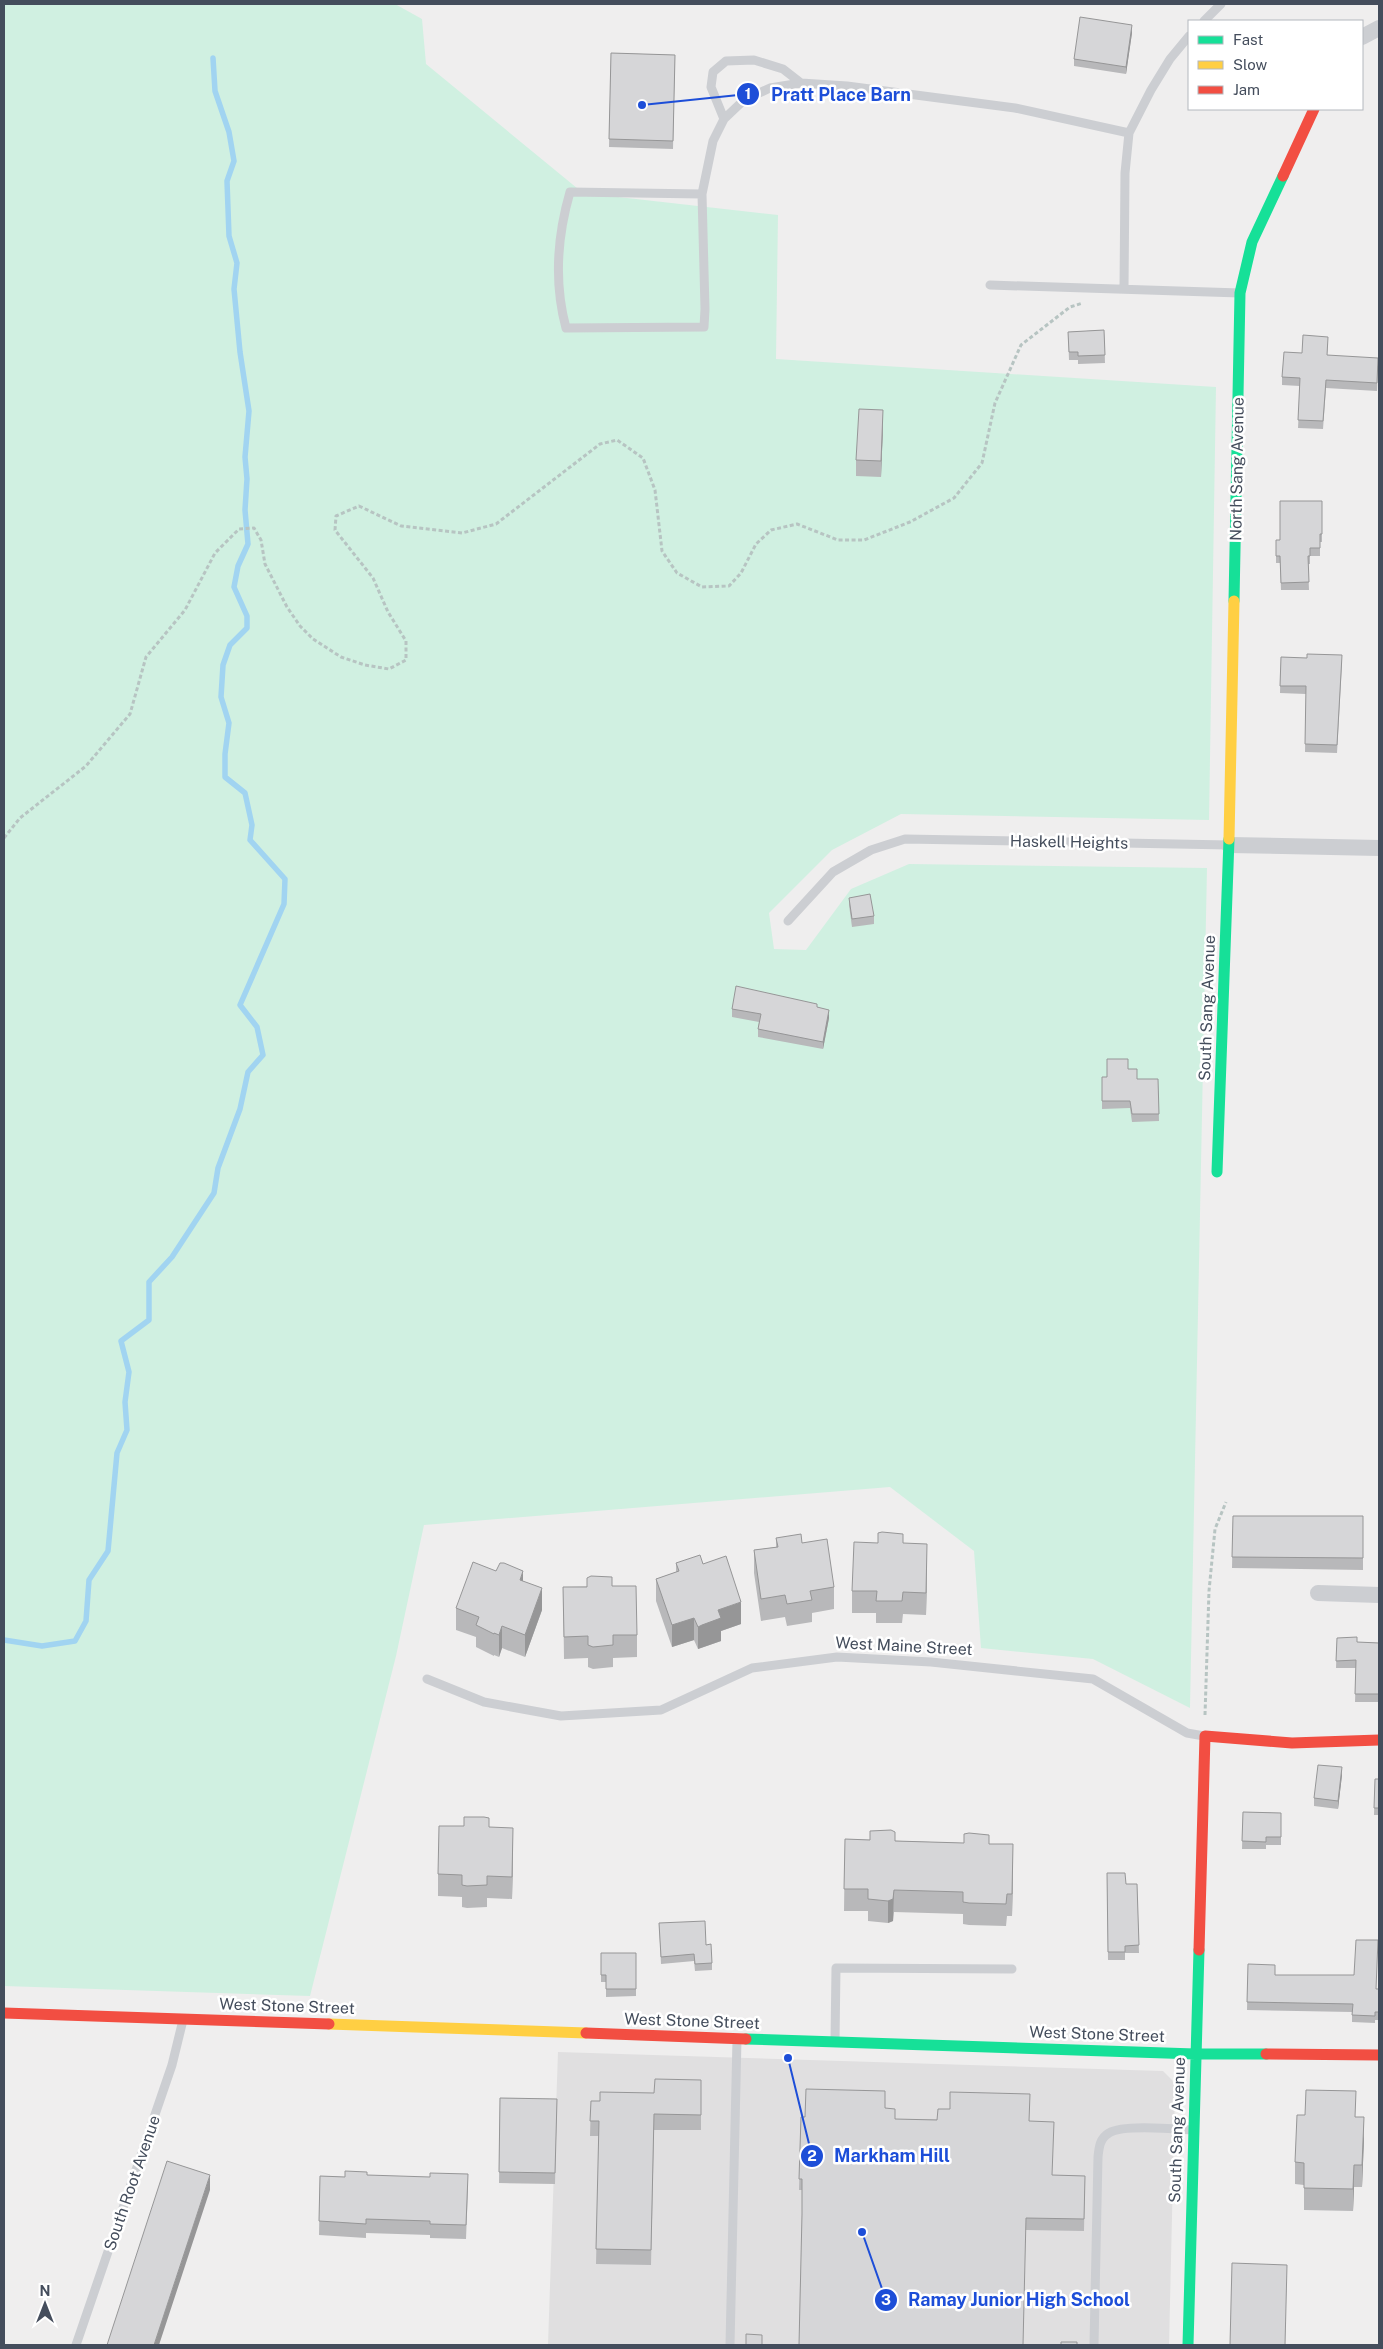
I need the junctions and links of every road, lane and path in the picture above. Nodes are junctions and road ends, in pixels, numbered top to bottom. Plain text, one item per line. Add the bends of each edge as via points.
1 (1221, 4) edge
2 (1205, 20) edge
3 (1379, 28) edge
4 (1363, 36) edge
5 (1188, 37) edge
6 (801, 83) junction
7 (1314, 110) edge
8 (724, 119) junction
9 (1129, 133) junction
10 (702, 194) junction
11 (990, 285) dead end
12 (1124, 289) junction
13 (1240, 294) junction
14 (1088, 301) dead end
15 (4, 838) edge
16 (1230, 845) junction
17 (1379, 848) edge
18 (788, 921) dead end
19 (1217, 1172) dead end
20 (1226, 1502) dead end
21 (1318, 1593) dead end
22 (1379, 1595) edge
23 (427, 1679) dead end
24 (1204, 1736) junction
25 (1379, 1740) edge
26 (1012, 1969) dead end
27 (4, 2013) edge
28 (184, 2019) junction
29 (737, 2039) junction
30 (835, 2042) junction
31 (1195, 2054) junction
32 (1379, 2055) edge
33 (1193, 2130) junction
34 (76, 2345) edge
35 (730, 2345) edge
36 (1094, 2345) edge
37 (1188, 2345) edge

1 - 2 lane
3 - 4 street
5 - 9 lane via 1170,59
6 - 8 lane via 770,88 744,100
6 - 8 lane via 783,69 754,60 726,61 712,72 711,87
6 - 9 lane via 1015,108
7 - 13 street, North Sang Avenue via 1252,242
8 - 10 lane via 713,140
9 - 12 lane via 1125,172
10 - 10 lane via 570,192 563,215 557,260 561,310 566,328 704,328
11 - 12 lane
12 - 13 lane
13 - 16 street, North Sang Avenue
14 - 15 path via 1070,307 1021,345 995,403 982,464 954,498 910,522 864,540 838,540 797,524 771,530 756,544 741,573 729,586 702,587 677,573 662,551 655,490 643,458 617,440 600,444 496,524 462,533 401,526 359,506 336,516 335,530 373,578 406,641 406,660 389,669 365,666 342,657 313,639 287,607 265,564 261,540 254,528 239,530 215,553 185,610 146,657 130,714 86,766 20,818
16 - 17 street, Haskell Heights
16 - 18 lane, Haskell Heights via 905,839 872,850 833,872
16 - 19 street, South Sang Avenue
20 - 24 path via 1215,1529 1208,1591
21 - 22 street
23 - 24 lane, West Maine Street via 484,1702 561,1716 661,1710 752,1668 837,1656 931,1662 1093,1679 1186,1733
24 - 25 street, West Maine Street via 1327,1744
24 - 31 street, South Sang Avenue
26 - 30 lane via 836,1968
27 - 28 street, West Stone Street
28 - 29 street, West Stone Street
28 - 34 lane, South Root Avenue via 172,2066
29 - 30 street, West Stone Street
29 - 35 lane
30 - 31 street, West Stone Street
31 - 32 street, West Stone Street
31 - 33 street, South Sang Avenue
33 - 36 lane via 1122,2129 1110,2132 1102,2139 1098,2157
33 - 37 street, South Sang Avenue

